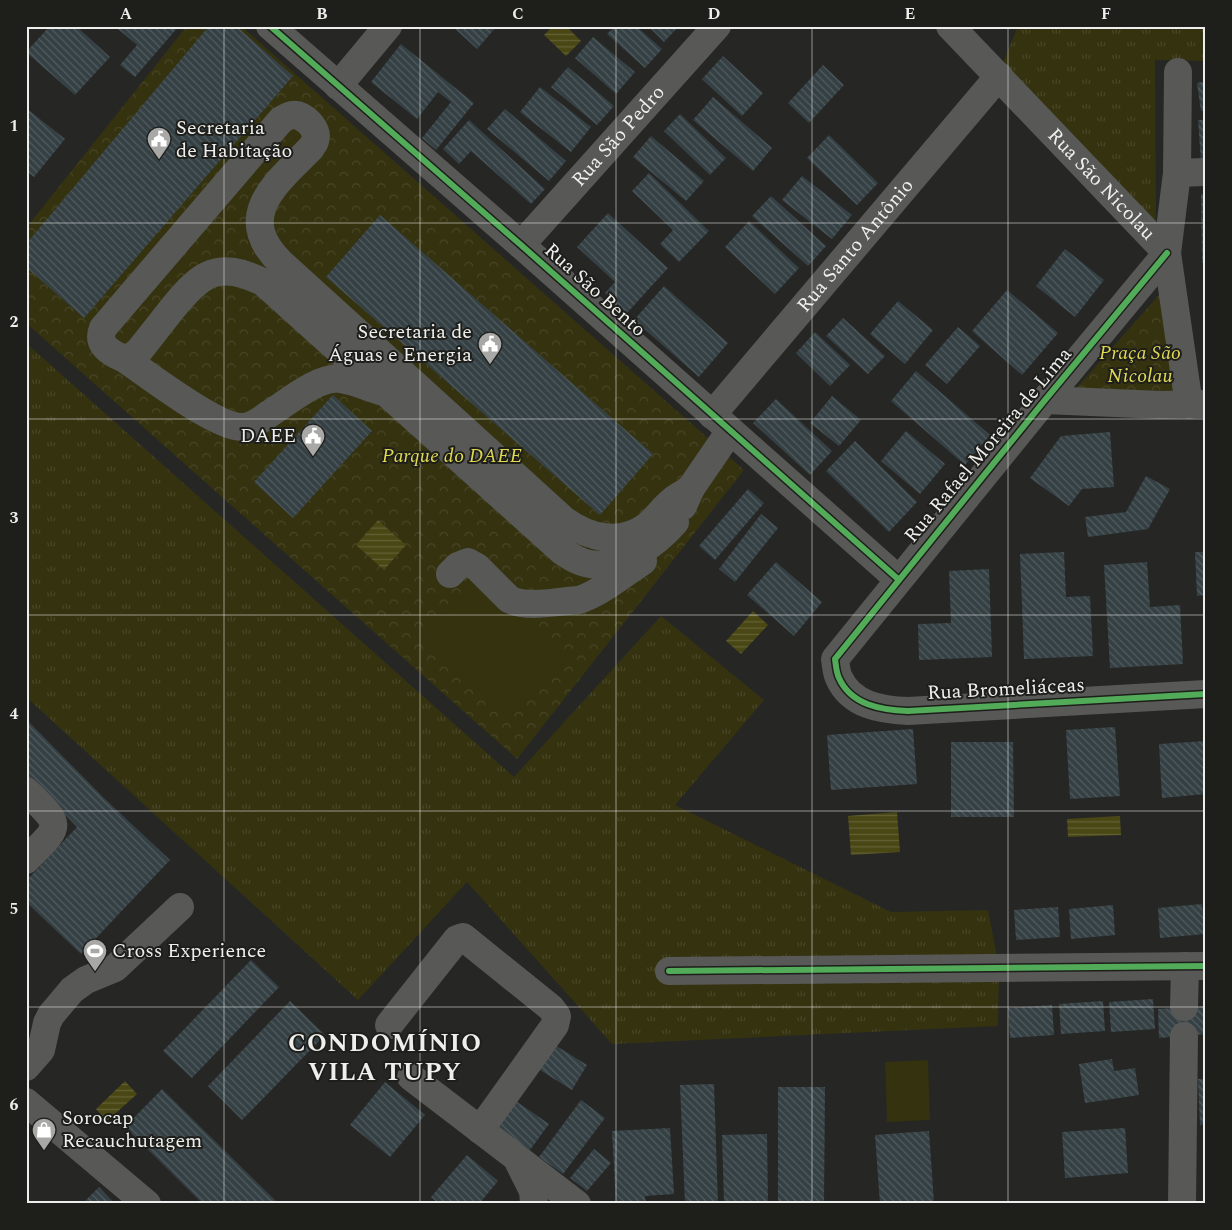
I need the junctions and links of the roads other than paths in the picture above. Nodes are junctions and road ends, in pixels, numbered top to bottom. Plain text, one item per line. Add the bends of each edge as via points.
1 (270, 26) edge
2 (388, 26) edge
3 (717, 26) edge
4 (950, 26) edge
5 (1178, 72) dead end
6 (999, 76) junction
7 (338, 86) junction
8 (1206, 172) edge
9 (1178, 173) junction
10 (262, 232) junction
11 (521, 245) junction
12 (1167, 253) junction
13 (271, 272) junction
14 (210, 274) junction
15 (124, 359) junction
16 (389, 394) junction
17 (1045, 400) junction
18 (1198, 404) edge
19 (721, 423) junction
20 (679, 504) junction
21 (450, 574) dead end
22 (898, 579) junction
23 (835, 659) joint
24 (1206, 694) edge
25 (26, 791) edge
26 (26, 860) edge
27 (180, 906) dead end
28 (1196, 966) edge
29 (668, 971) dead end
30 (1184, 1007) dead end
31 (390, 1025) dead end
32 (1184, 1036) dead end
33 (26, 1067) edge
34 (411, 1077) dead end
35 (26, 1102) edge
36 (480, 1130) junction
37 (515, 1157) junction
38 (147, 1204) edge
39 (534, 1204) edge
40 (576, 1204) edge
41 (1182, 1204) edge

1 - 7 street, Rua São Bento
2 - 7 street
3 - 11 street, Rua São Pedro
4 - 6 street, Rua São Nicolau
5 - 9 street
6 - 12 street, Rua São Nicolau
6 - 19 street, Rua Santo Antônio
7 - 11 street, Rua São Bento
8 - 9 street
9 - 12 street
10 - 13 street
10 - 14 street via 256,259
10 - 15 street via 261,208 266,196 316,140 311,125 297,115 281,120 103,328 100,334 104,347
11 - 19 street, Rua São Bento
12 - 17 street, Rua Rafael Moreira de Lima
12 - 18 street, Rua São Nicolau
13 - 14 street
13 - 16 street
13 - 20 street via 575,527 600,538 626,536
14 - 15 street via 191,286 139,351
15 - 16 street via 216,420 241,428 255,423 326,380 346,380
16 - 20 street via 572,558 592,565 602,564 652,545 662,537
17 - 18 street
17 - 22 street, Rua Rafael Moreira de Lima
19 - 20 street, Rua Santo Antônio
19 - 22 street, Rua São Bento
20 - 21 street via 674,529 646,559 596,593 579,600 514,602 468,562
22 - 23 street, Rua Rafael Moreira de Lima
23 - 24 street, Rua Bromeliáceas via 838,676 855,698 870,706 889,710
25 - 26 street via 50,814 54,824 53,833
27 - 33 street via 115,968 86,980 72,990 51,1015 40,1050
28 - 29 street
28 - 30 street
31 - 36 street via 457,939 463,937 551,1008 557,1016 555,1025
32 - 41 street
34 - 36 street
35 - 38 street
36 - 37 street
37 - 39 street via 533,1191
37 - 40 street

